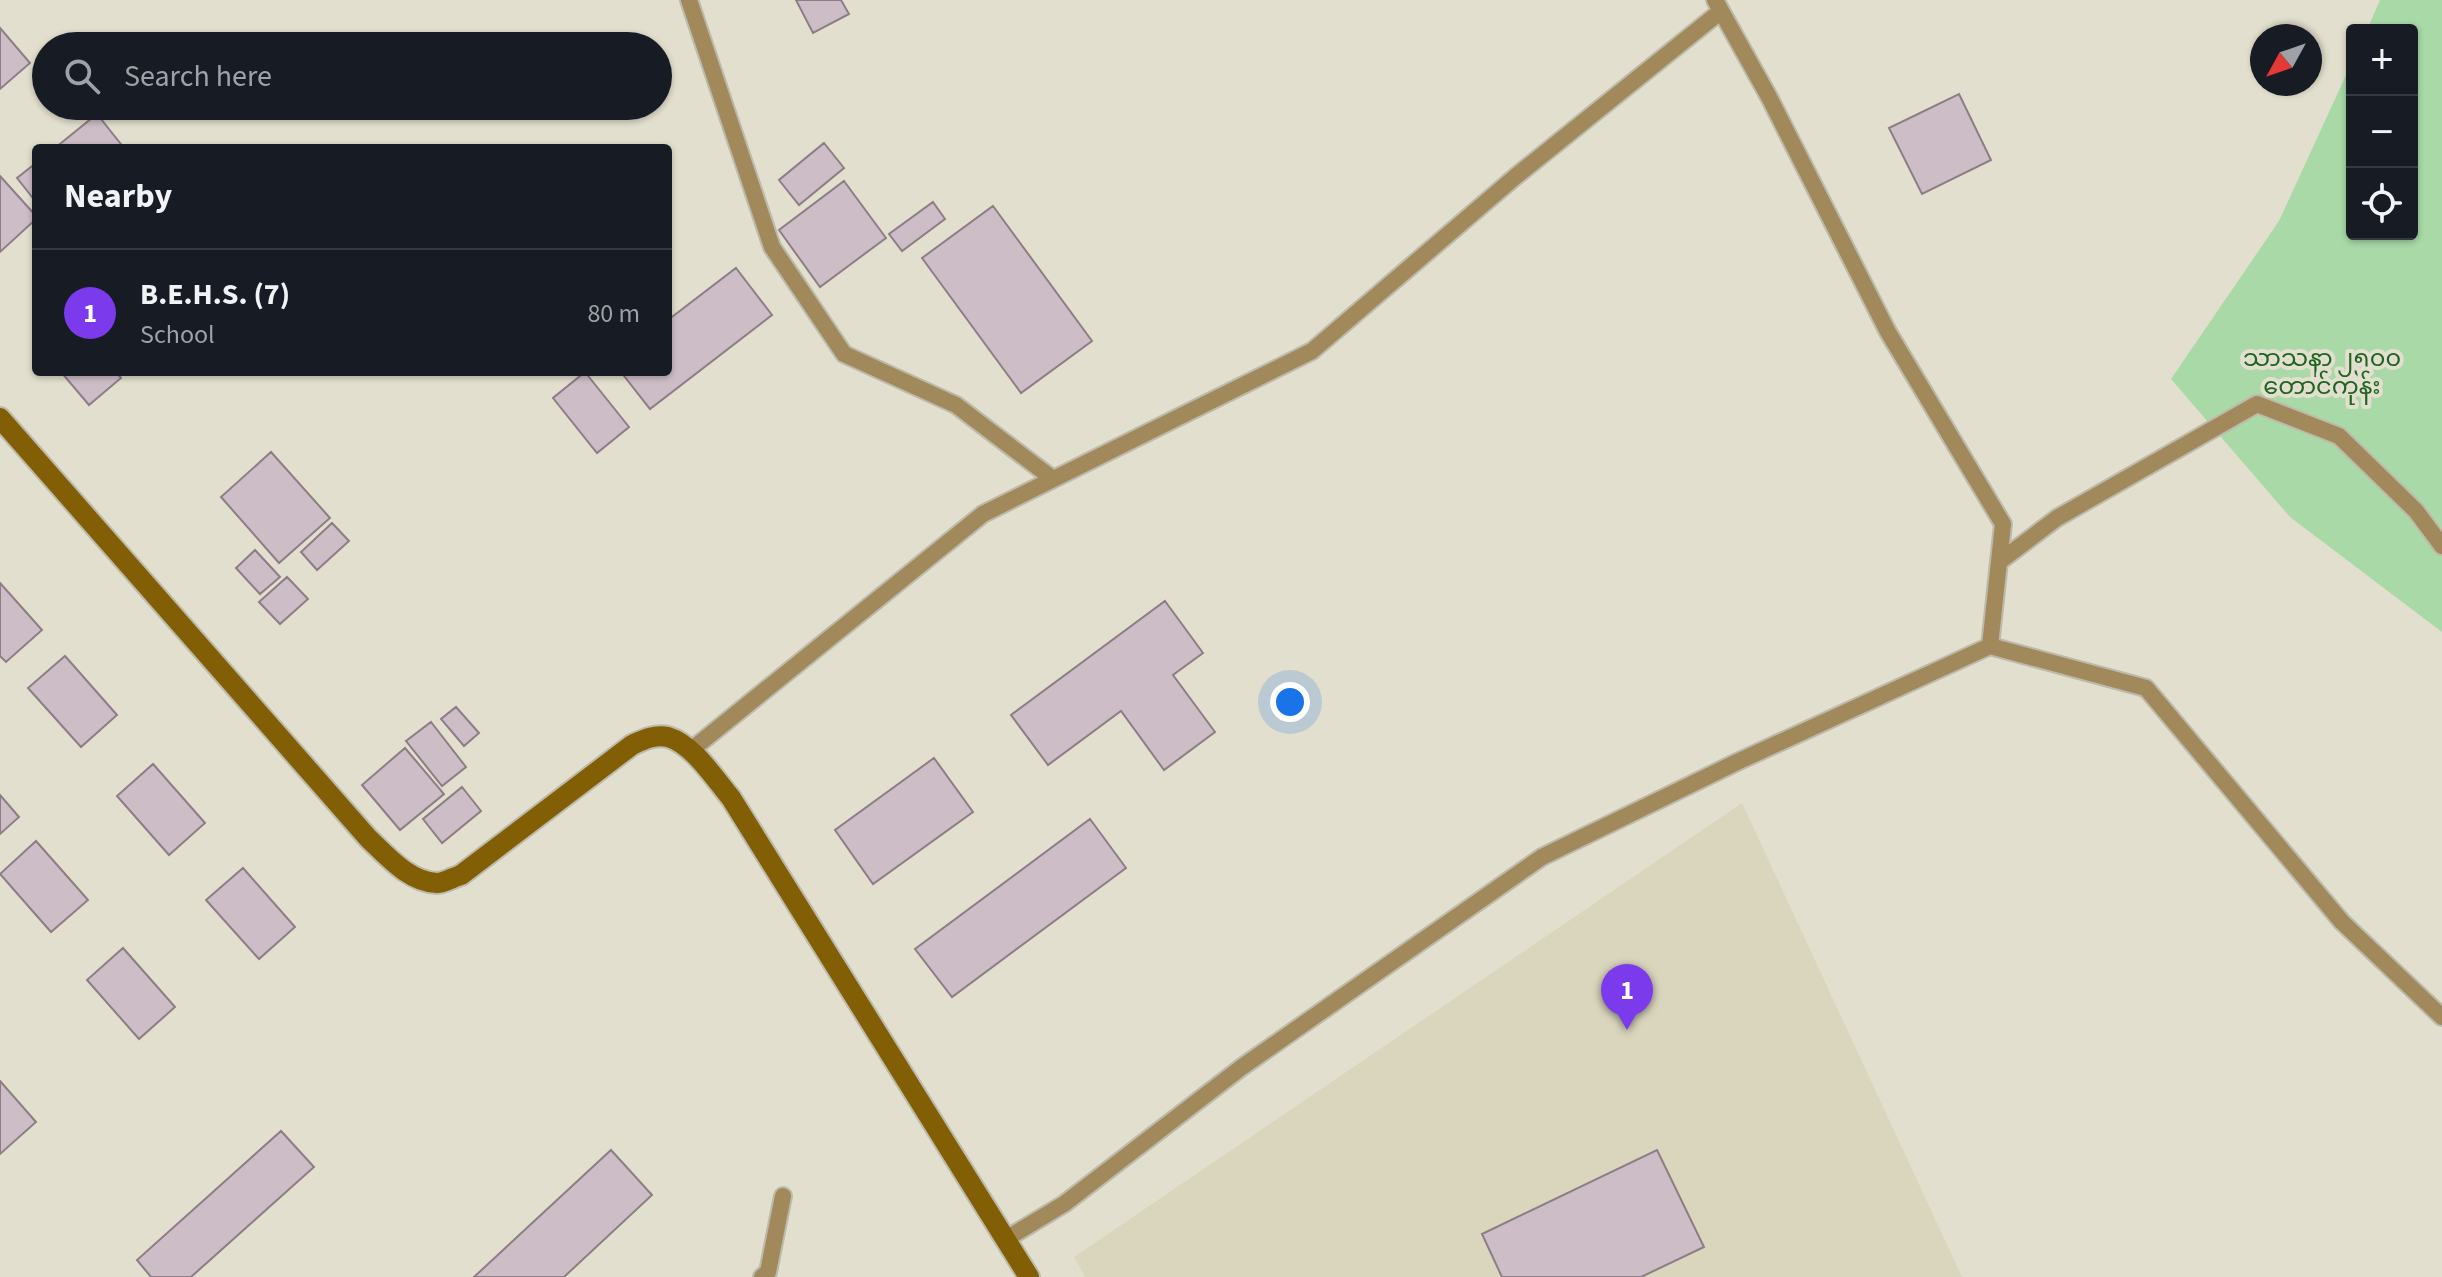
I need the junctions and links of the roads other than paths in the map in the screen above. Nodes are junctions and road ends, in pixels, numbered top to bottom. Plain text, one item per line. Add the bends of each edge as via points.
1 (689, 0) edge
2 (1718, 5) edge
3 (0, 418) edge
4 (1053, 479) junction
5 (2442, 546) edge
6 (1999, 562) junction
7 (1990, 646) junction
8 (690, 751) junction
9 (2442, 1017) edge
10 (783, 1196) dead end
11 (1006, 1239) junction
12 (762, 1277) edge
13 (1029, 1277) edge

1 - 4 lane via 772,247 844,354 956,405
2 - 4 lane via 1312,351
2 - 6 lane via 1888,332 2003,524
3 - 8 street via 368,838 416,878 439,883 461,875 632,745 668,737
4 - 8 lane via 983,514
5 - 6 lane via 2416,511 2339,436 2257,404 2057,518
6 - 7 lane
7 - 9 lane via 2146,688 2342,922
7 - 11 lane via 1542,857 1242,1067 1064,1204
8 - 11 street via 731,798
10 - 12 lane via 768,1272
11 - 13 street

